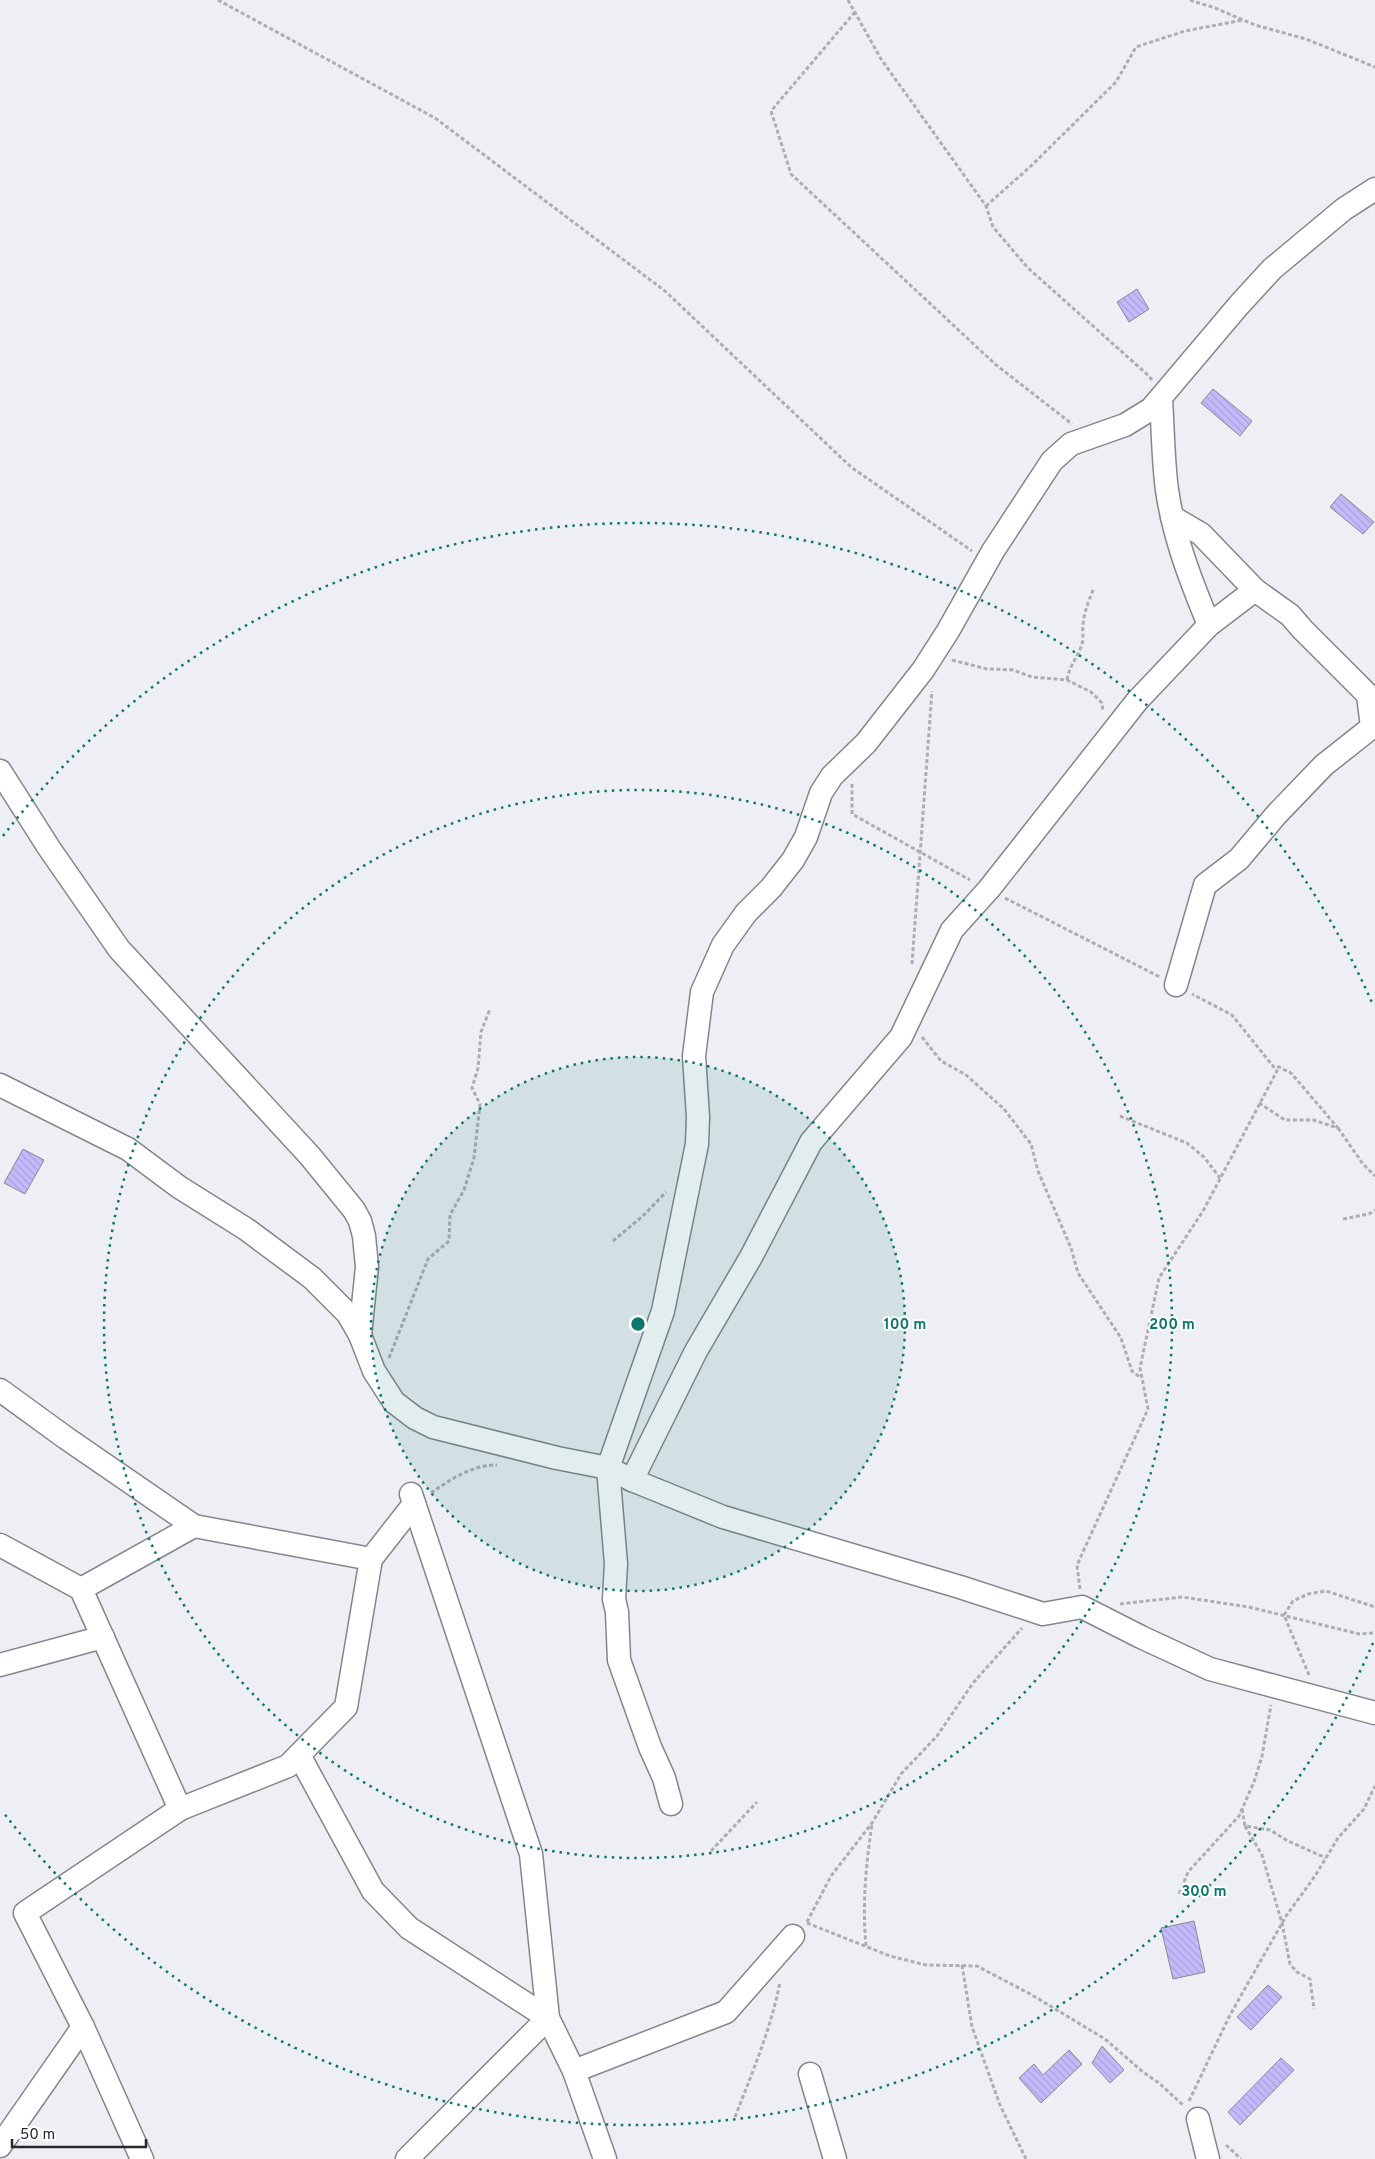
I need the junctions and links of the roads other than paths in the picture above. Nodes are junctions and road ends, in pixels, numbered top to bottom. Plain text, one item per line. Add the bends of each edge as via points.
1 (1375, 189) edge
2 (1161, 399) junction
3 (1172, 517) junction
4 (1255, 590) junction
5 (1209, 625) junction
6 (1374, 727) edge
7 (0, 771) edge
8 (1176, 985) road end
9 (0, 1085) edge
10 (360, 1335) junction
11 (0, 1390) edge
12 (608, 1468) junction
13 (632, 1480) junction
14 (194, 1526) junction
15 (0, 1545) edge
16 (371, 1559) junction
17 (81, 1589) junction
18 (102, 1636) junction
19 (0, 1665) edge
20 (1375, 1713) edge
21 (299, 1755) junction
22 (671, 1804) dead end
23 (180, 1809) junction
24 (801, 1929) road end
25 (548, 2018) junction
26 (83, 2027) junction
27 (574, 2071) junction
28 (810, 2074) dead end
29 (1198, 2119) road end
30 (0, 2146) edge
31 (142, 2159) edge
32 (407, 2159) edge
33 (605, 2159) edge
34 (835, 2159) edge
35 (1208, 2159) edge

1 - 2 street via 1344,209 1272,269
2 - 3 street
2 - 12 street via 1139,418 1065,448 1052,461 922,670 866,743 832,776 821,793 806,837 793,860 746,913 723,945 702,992 694,1056 697,1144 663,1311
3 - 4 street via 1201,534
3 - 5 street via 1189,578
4 - 5 street
4 - 6 street via 1298,623 1368,695
5 - 13 street via 1138,701 952,930 901,1037 811,1142 751,1257 696,1351
6 - 8 street via 1324,765 1239,859 1205,885
7 - 10 street via 119,949 310,1156 354,1210 364,1236 367,1267
9 - 10 street via 128,1149 179,1187 246,1229 333,1297
10 - 12 street via 374,1371 394,1402 415,1418 433,1427
11 - 14 street
12 - 13 street
12 - 22 street via 619,1660
13 - 20 street via 723,1516 1043,1614 1082,1608 1210,1668
14 - 16 street
14 - 17 street
15 - 17 street
16 - 21 street via 346,1707
16 - 25 street via 417,1499 530,1854
17 - 18 street
18 - 19 street
18 - 23 street
21 - 23 street via 288,1766
21 - 25 street via 373,1891 409,1928
23 - 26 street via 25,1913
24 - 27 street via 726,2012
25 - 27 street
25 - 32 street
26 - 30 street
26 - 31 street
27 - 33 street
28 - 34 street
29 - 35 street

